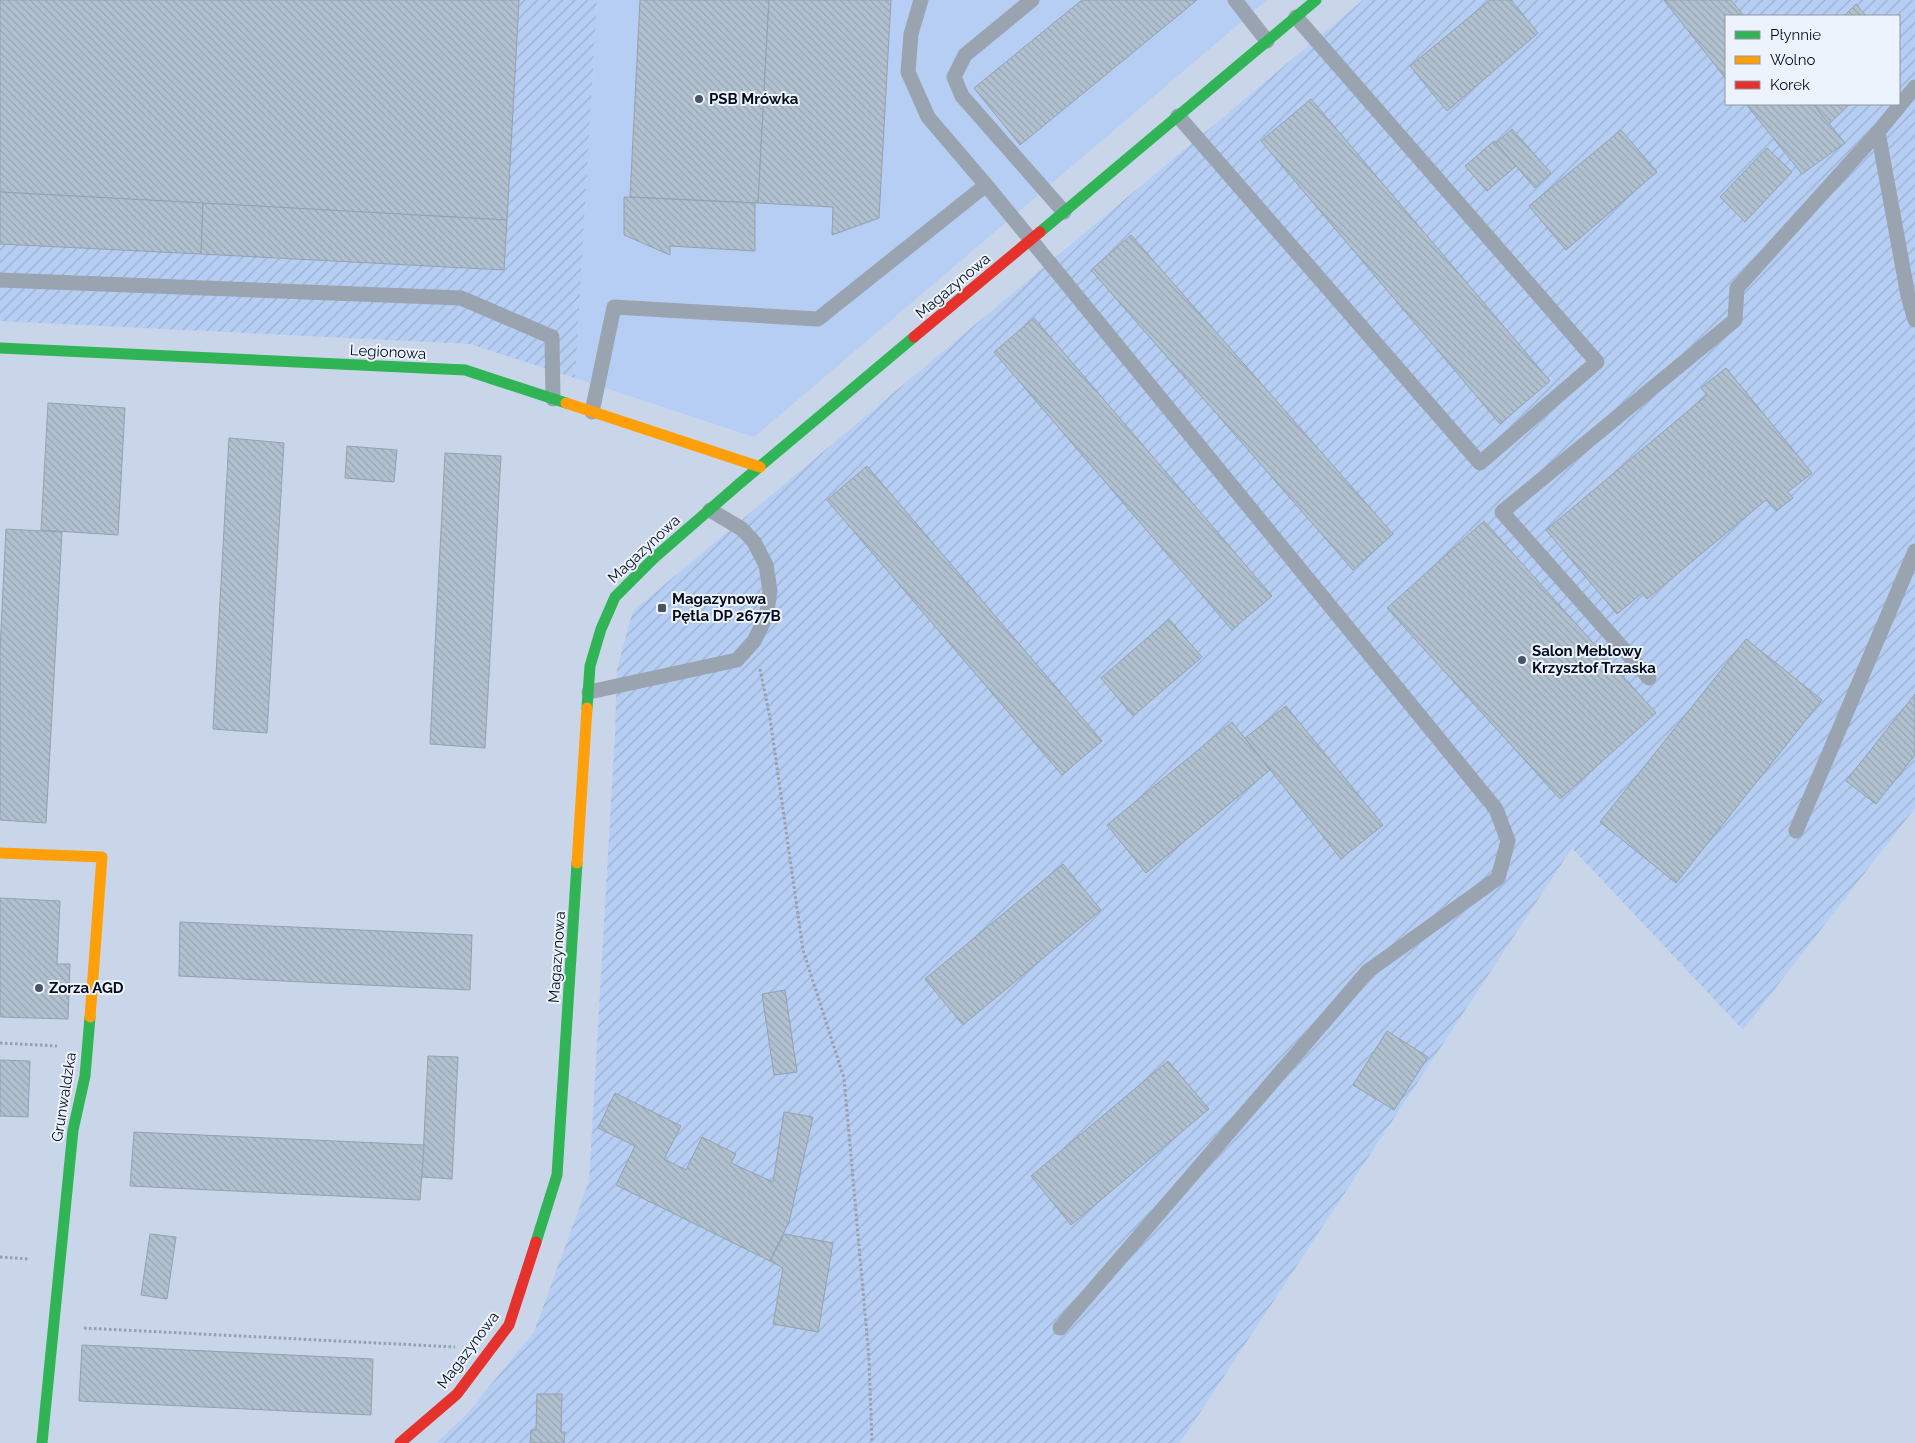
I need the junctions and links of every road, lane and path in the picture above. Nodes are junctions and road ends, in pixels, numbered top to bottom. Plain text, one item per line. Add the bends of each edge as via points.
1 (922, 0) edge
2 (1032, 0) edge
3 (1235, 0) edge
4 (1316, 0) edge
5 (1296, 17) junction
6 (1267, 41) junction
7 (1915, 87) edge
8 (1178, 116) junction
9 (1878, 132) junction
10 (986, 185) junction
11 (1064, 212) junction
12 (1031, 240) junction
13 (0, 280) edge
14 (1915, 320) edge
15 (0, 348) edge
16 (553, 399) junction
17 (592, 412) junction
18 (760, 467) junction
19 (710, 510) junction
20 (1915, 551) edge
21 (754, 641) junction
22 (1649, 678) dead end
23 (589, 692) junction
24 (1796, 830) dead end
25 (0, 853) edge
26 (0, 1044) edge
27 (87, 1047) junction
28 (54, 1326) junction
29 (1060, 1328) dead end
30 (492, 1348) junction
31 (415, 1430) junction
32 (42, 1443) edge
33 (400, 1443) edge
34 (427, 1443) edge
35 (872, 1443) edge

1 - 10 lane via 910,34 908,72 928,117
2 - 11 lane via 966,55 954,77 962,96
3 - 6 lane
4 - 5 street, Magazynowa
5 - 6 street, Magazynowa
5 - 8 lane via 1597,362 1480,464
6 - 8 street, Magazynowa
7 - 9 lane
8 - 11 street, Magazynowa
9 - 14 lane
9 - 22 lane via 1737,288 1735,320 1502,512
10 - 12 lane
10 - 17 lane via 818,319 614,307
11 - 12 street, Magazynowa
12 - 18 street, Magazynowa
12 - 29 lane via 1496,809 1508,841 1498,878 1368,971
13 - 16 lane via 461,298 552,337
15 - 16 street, Legionowa via 465,370
16 - 17 street, Legionowa
17 - 18 street, Legionowa
18 - 19 street, Magazynowa
19 - 21 lane via 742,529 754,542 766,565 770,592 766,617
19 - 23 street, Magazynowa via 654,558 615,598 600,629 590,666
20 - 24 lane
21 - 23 lane via 737,660
21 - 35 path via 770,718 803,950 844,1078 870,1358
23 - 30 street, Magazynowa via 558,1175 509,1325
25 - 27 street, Grunwaldzka via 102,857
26 - 27 path
27 - 28 street, Grunwaldzka via 85,1076 72,1130
28 - 30 path
28 - 32 street, Grunwaldzka
30 - 31 street, Magazynowa via 457,1394
31 - 33 street, Magazynowa
31 - 34 lane

